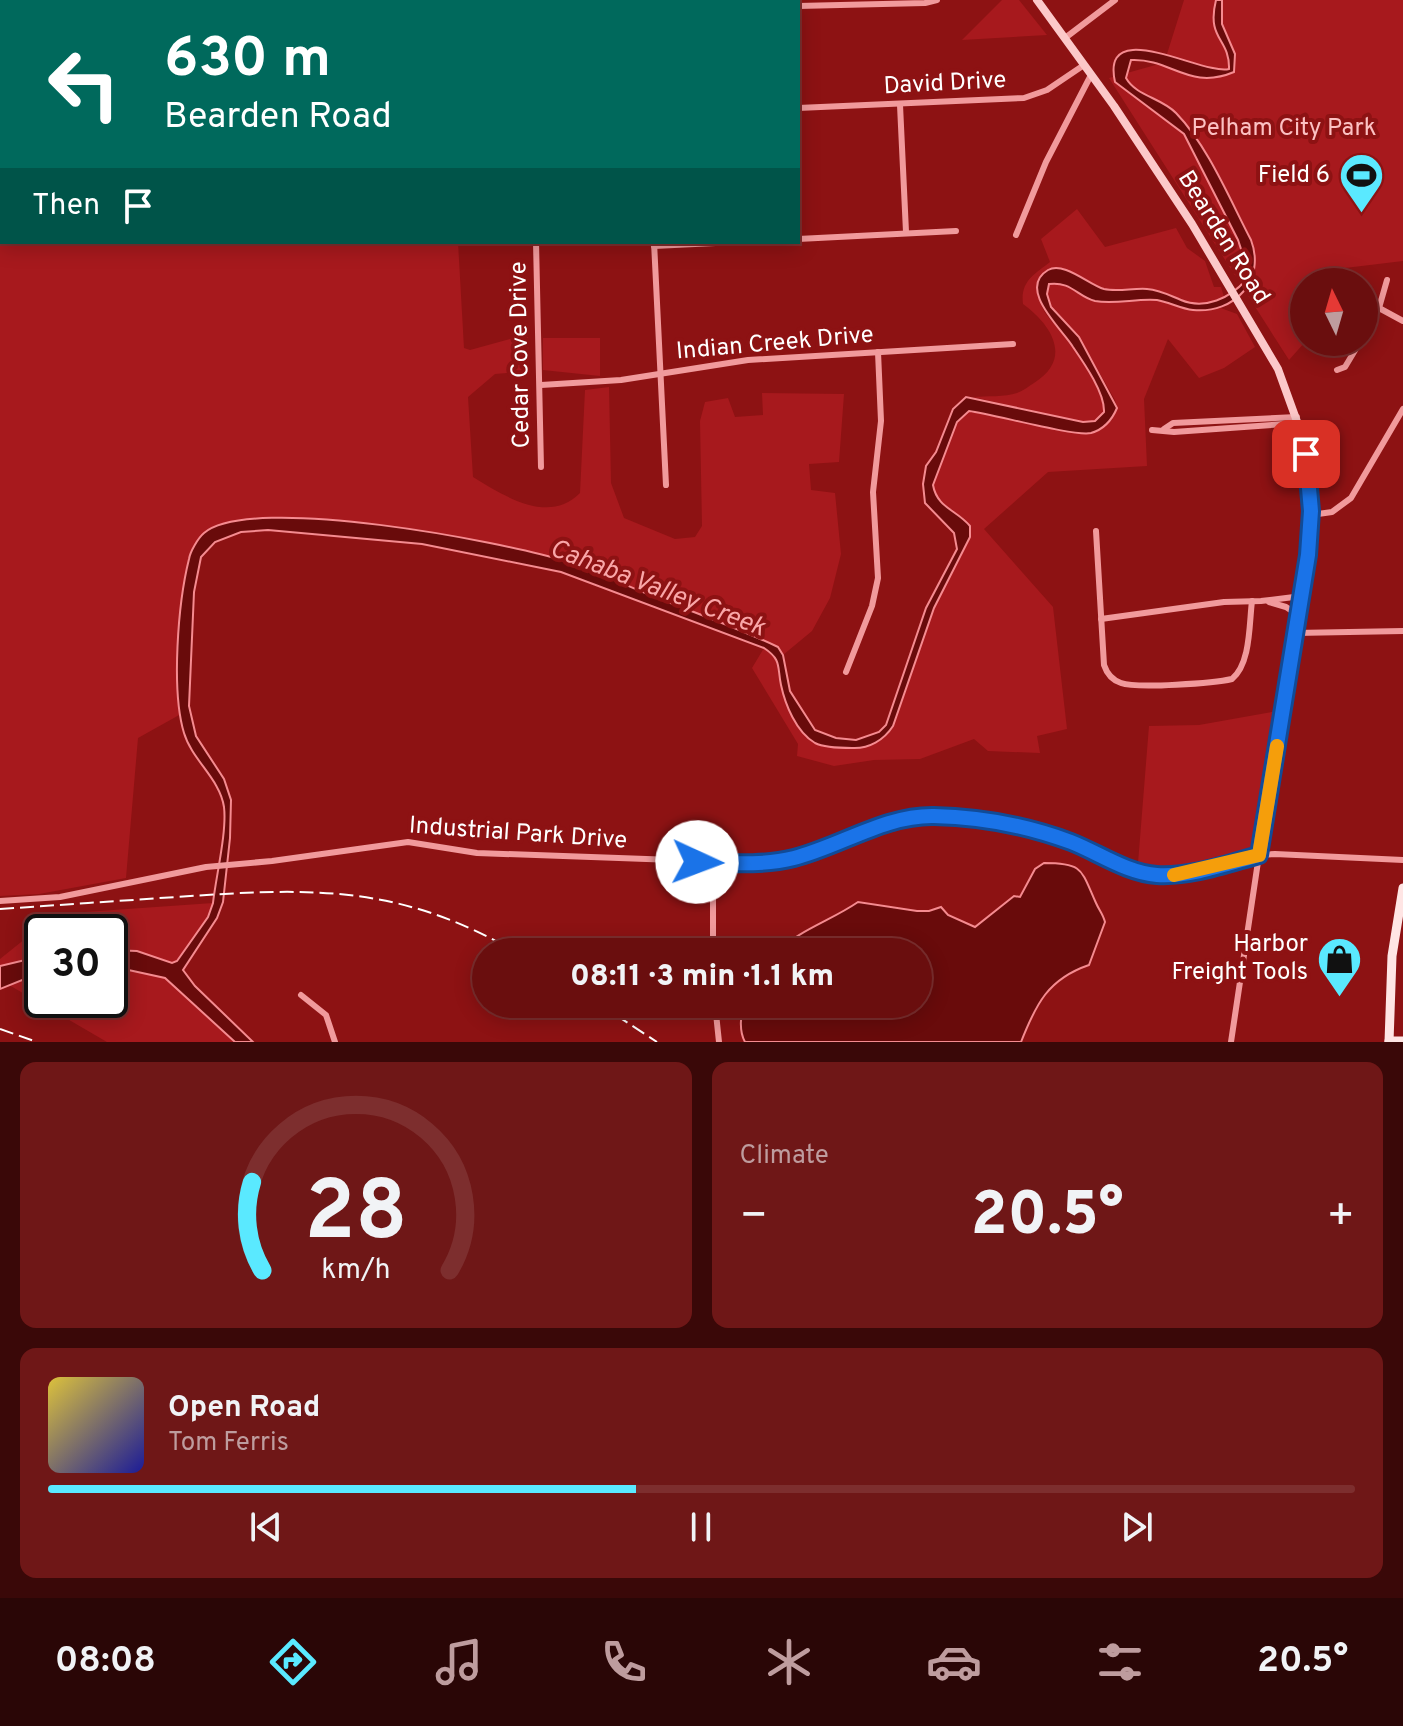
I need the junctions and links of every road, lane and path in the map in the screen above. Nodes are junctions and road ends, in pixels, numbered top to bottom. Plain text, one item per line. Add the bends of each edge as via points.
1 (937, 0) edge
2 (1037, 0) edge
3 (1115, 0) edge
4 (800, 6) edge
5 (1065, 38) junction
6 (1084, 65) junction
7 (1091, 75) junction
8 (900, 105) junction
9 (800, 108) edge
10 (956, 231) dead end
11 (906, 232) junction
12 (1016, 235) dead end
13 (800, 239) edge
14 (536, 244) edge
15 (654, 244) edge
16 (1387, 280) dead end
17 (1379, 308) joint
18 (1403, 321) edge
19 (1013, 344) dead end
20 (878, 352) junction
21 (1352, 356) edge
22 (1337, 370) dead end
23 (660, 373) junction
24 (541, 385) junction
25 (1403, 409) edge
26 (1298, 420) junction
27 (1152, 430) dead end
28 (541, 467) dead end
29 (666, 485) dead end
30 (1311, 515) junction
31 (1096, 531) dead end
32 (1302, 596) junction
33 (1252, 601) junction
34 (1261, 601) junction
35 (1298, 615) junction
36 (1101, 619) junction
37 (1403, 631) edge
38 (1295, 633) junction
39 (846, 672) dead end
40 (1112, 678) junction
41 (1106, 685) dead end
42 (1259, 855) junction
43 (1403, 860) edge
44 (713, 863) junction
45 (1403, 888) edge
46 (0, 901) edge
47 (713, 938) edge
48 (301, 995) dead end
49 (716, 1018) edge
50 (1403, 1041) edge
51 (335, 1042) edge
52 (719, 1042) edge
53 (1231, 1042) edge
54 (1389, 1042) edge

1 - 4 street
2 - 5 street, Bearden Road
3 - 5 street
5 - 6 street, Bearden Road
6 - 7 street, Bearden Road
6 - 8 street, David Drive via 1047,90 1024,98
7 - 12 street
7 - 26 street, Bearden Road via 1165,180 1227,283 1278,369
8 - 9 street, David Drive
8 - 11 street
10 - 11 street
11 - 13 street
14 - 24 street, Cedar Cove Drive
15 - 23 street
16 - 17 street
17 - 18 street
19 - 20 street, Indian Creek Drive
20 - 23 street, Indian Creek Drive via 748,360
20 - 39 street via 881,421 873,492 878,578
21 - 22 street
23 - 24 street, Indian Creek Drive
23 - 29 street
24 - 28 street, Cedar Cove Drive
25 - 30 street via 1351,498 1332,512
26 - 27 street via 1173,423
26 - 30 street, Bearden Road
30 - 32 street, Bearden Road
31 - 36 street
32 - 34 street
32 - 35 street, Bearden Road
33 - 34 street
33 - 36 street
33 - 40 street via 1242,667 1232,679 1131,685
34 - 35 street
35 - 38 street, Bearden Road
36 - 40 street via 1104,665
37 - 38 street
38 - 42 street, Bearden Road
40 - 41 street
42 - 43 street, Industrial Park Drive
42 - 44 street, Industrial Park Drive via 1155,875 1046,834 933,816 888,823 791,859
42 - 53 street
44 - 46 street, Industrial Park Drive via 477,853 408,842 206,867 60,897
44 - 47 street
45 - 54 main road via 1392,956
48 - 51 street via 326,1015
49 - 52 street
50 - 54 main road

